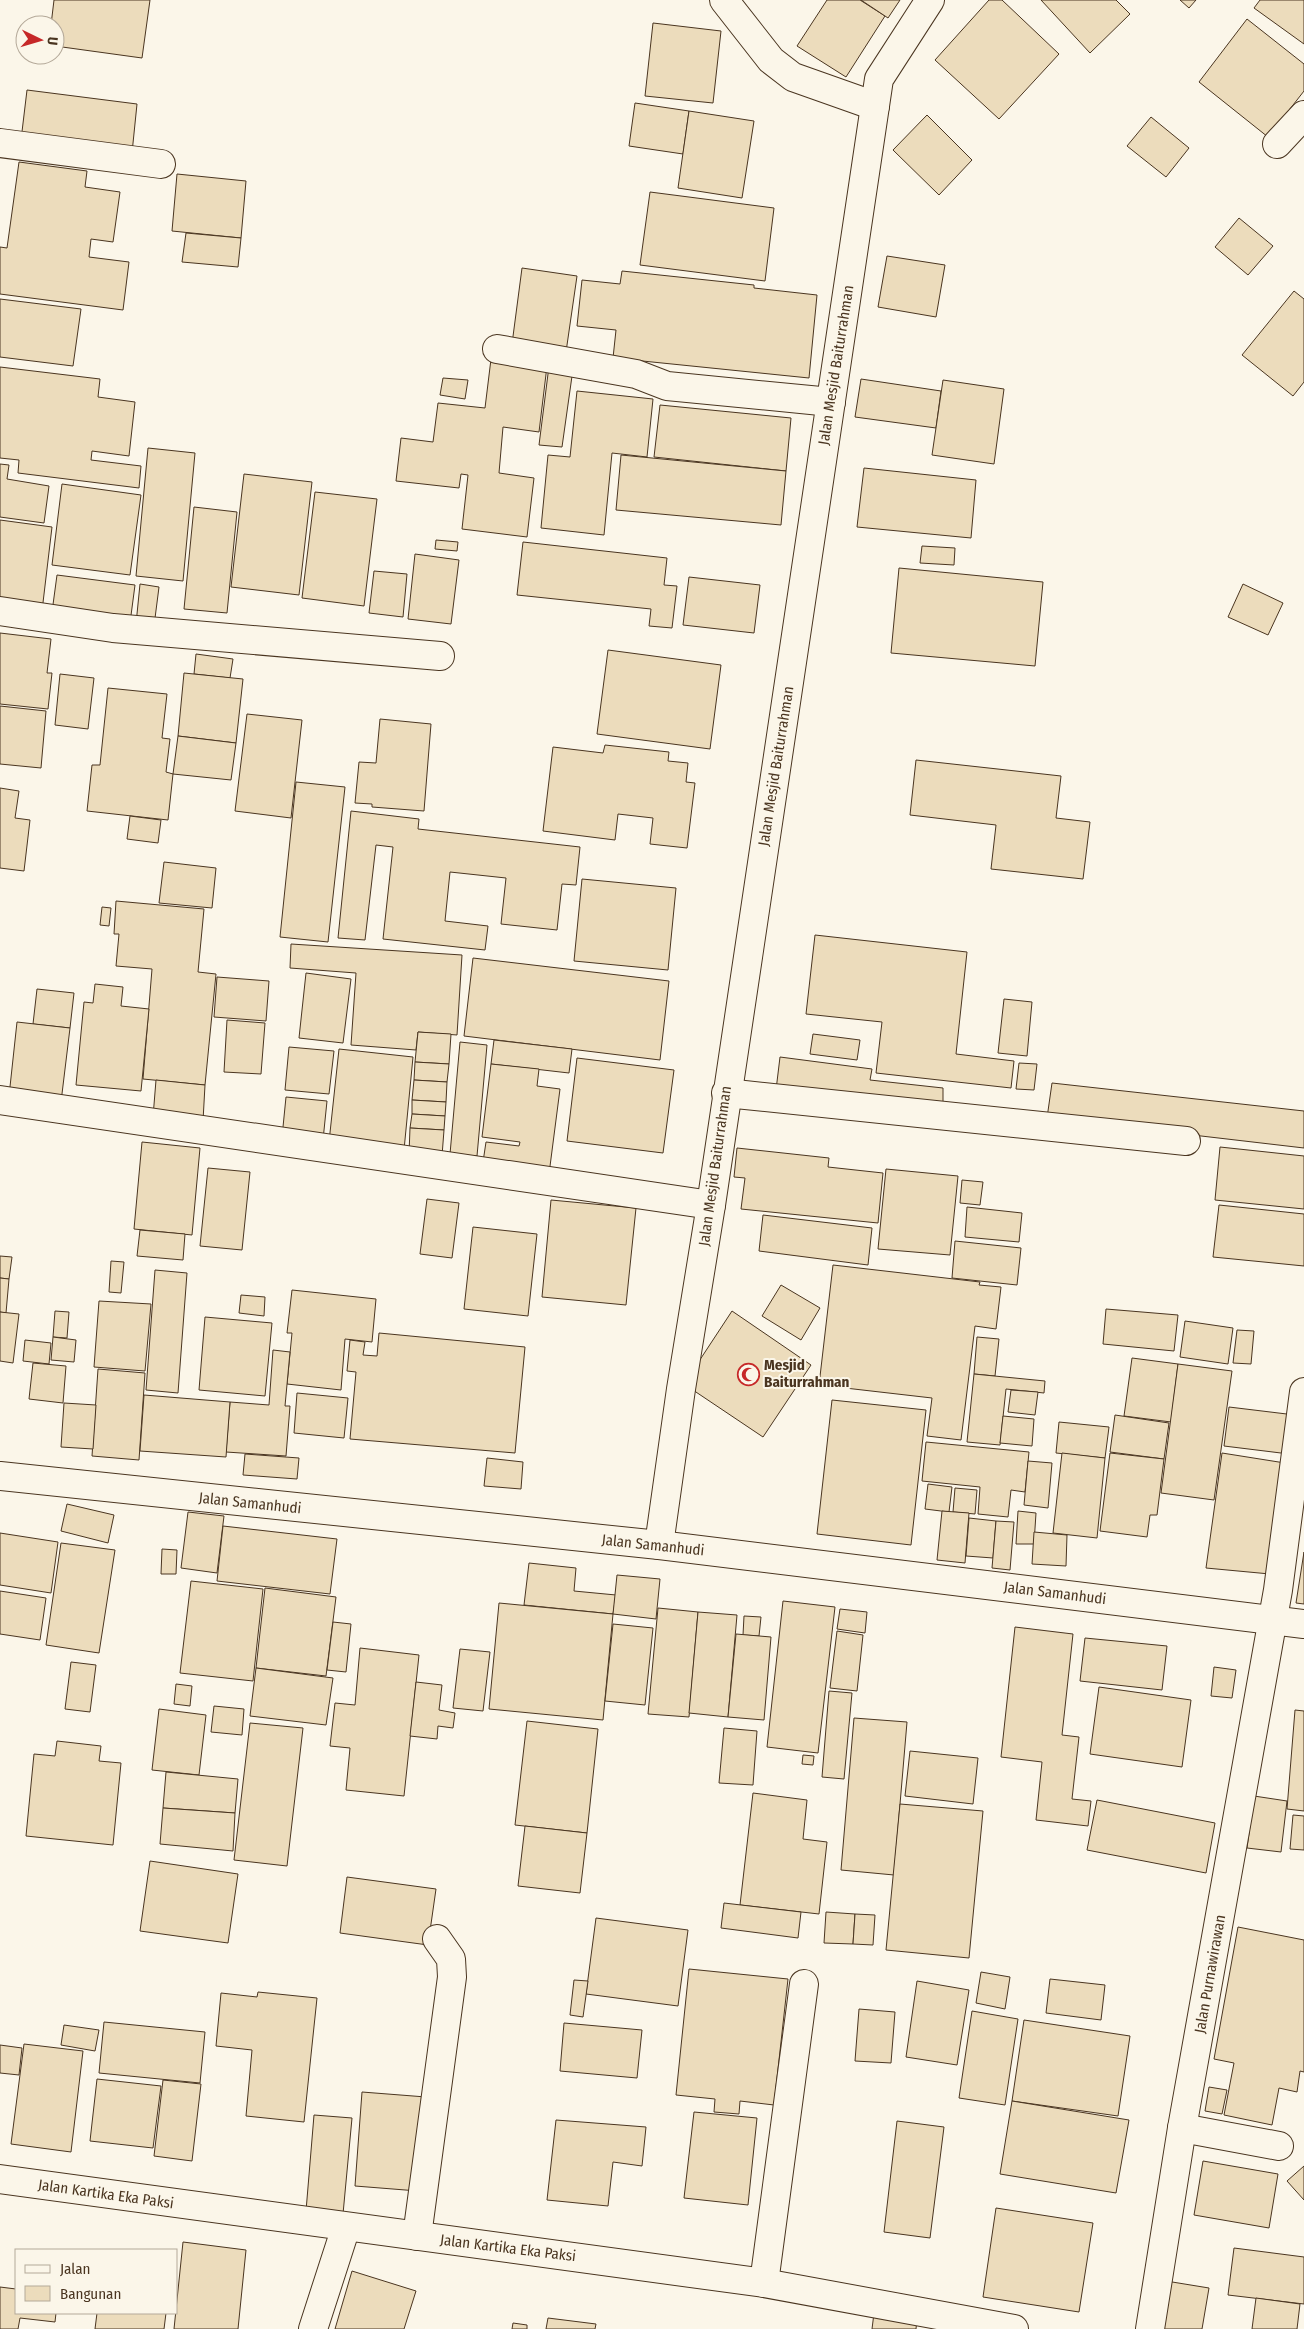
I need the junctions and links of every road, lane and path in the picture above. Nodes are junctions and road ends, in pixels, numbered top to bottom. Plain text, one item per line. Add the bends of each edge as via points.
1 (724, 0) edge
2 (930, 0) edge
3 (875, 106) junction
4 (1304, 115) edge
5 (0, 143) edge
6 (1277, 144) dead end
7 (161, 164) dead end
8 (497, 349) dead end
9 (831, 402) junction
10 (0, 611) edge
11 (440, 656) dead end
12 (726, 1094) junction
13 (0, 1100) edge
14 (1186, 1141) dead end
15 (711, 1205) junction
16 (1304, 1392) edge
17 (0, 1476) edge
18 (659, 1545) junction
19 (1273, 1620) junction
20 (1304, 1624) edge
21 (437, 1938) dead end
22 (804, 1984) dead end
23 (1182, 2128) junction
24 (1279, 2146) dead end
25 (0, 2179) edge
26 (346, 2227) junction
27 (417, 2236) junction
28 (764, 2283) junction
29 (313, 2329) edge
30 (1014, 2329) edge
31 (1150, 2329) edge

1 - 3 street via 771,60 793,77
2 - 3 street, Jalan Mesjid Baiturrahman via 879,79
3 - 9 street, Jalan Mesjid Baiturrahman
4 - 6 street
5 - 7 street
8 - 9 street via 636,374 667,386
9 - 12 street, Jalan Mesjid Baiturrahman
10 - 11 street via 113,628
12 - 14 street
12 - 15 street, Jalan Mesjid Baiturrahman
13 - 15 street
15 - 18 street, Jalan Mesjid Baiturrahman via 680,1389
16 - 19 street, Jalan Purnawirawan
17 - 18 street, Jalan Samanhudi
18 - 19 street, Jalan Samanhudi
19 - 20 street, Jalan Samanhudi
19 - 23 street, Jalan Purnawirawan
21 - 27 street via 451,1959 452,1977
22 - 28 street
23 - 24 street
23 - 31 street, Jalan Purnawirawan
25 - 26 street, Jalan Kartika Eka Paksi
26 - 27 street, Jalan Kartika Eka Paksi
26 - 29 street
27 - 28 street, Jalan Kartika Eka Paksi
28 - 30 street, Jalan Kartika Eka Paksi

